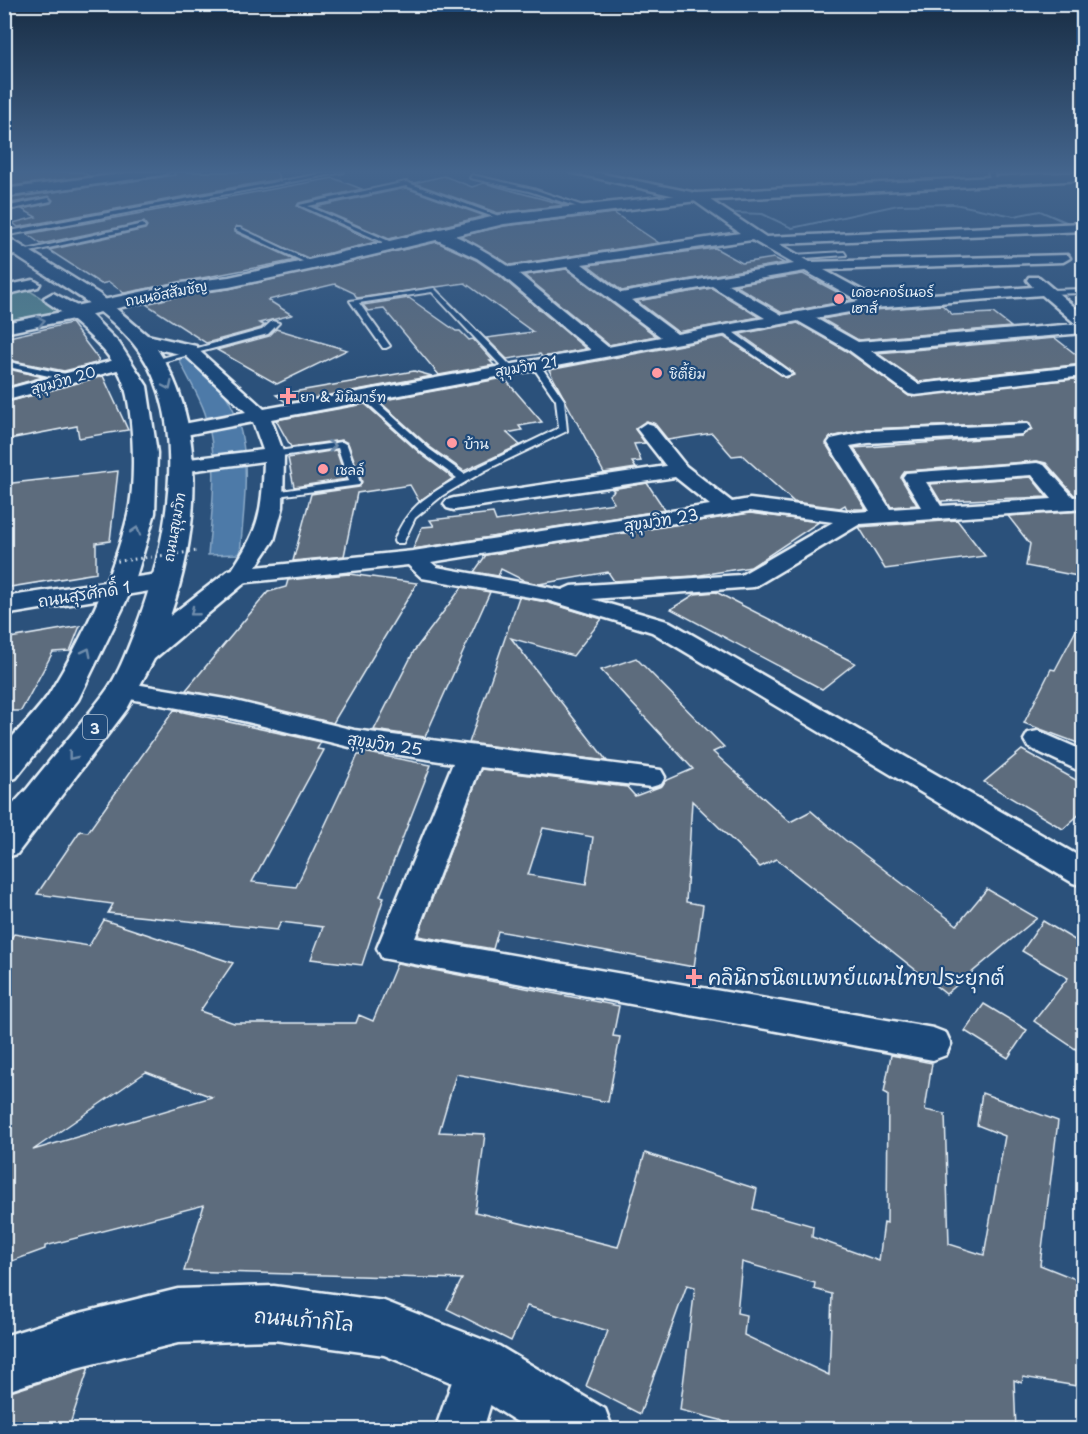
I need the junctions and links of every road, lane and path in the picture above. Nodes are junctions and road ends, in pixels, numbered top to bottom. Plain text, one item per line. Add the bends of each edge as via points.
1 (82, 239) edge
2 (259, 239) edge
3 (380, 239) edge
4 (421, 239) edge
5 (447, 239) edge
6 (760, 239) joint
7 (4, 240) edge
8 (394, 245) junction
9 (21, 252) junction
10 (844, 254) dead end
11 (793, 257) junction
12 (1063, 258) dead end
13 (1010, 260) junction
14 (313, 264) junction
15 (572, 264) junction
16 (807, 266) junction
17 (14, 272) dead end
18 (507, 272) junction
19 (715, 282) junction
20 (33, 284) junction
21 (4, 291) edge
22 (1048, 291) junction
23 (1083, 291) edge
24 (618, 298) junction
25 (873, 303) junction
26 (106, 308) junction
27 (78, 314) junction
28 (800, 316) junction
29 (779, 320) junction
30 (275, 323) dead end
31 (1083, 323) edge
32 (4, 328) edge
33 (1083, 328) edge
34 (724, 330) junction
35 (672, 338) junction
36 (141, 340) junction
37 (386, 346) dead end
38 (855, 347) junction
39 (189, 350) junction
40 (603, 352) junction
41 (155, 361) junction
42 (4, 363) edge
43 (122, 363) junction
44 (535, 364) junction
45 (509, 369) junction
46 (1083, 371) edge
47 (788, 374) dead end
48 (70, 378) junction
49 (4, 396) edge
50 (365, 396) junction
51 (250, 417) junction
52 (1021, 428) dead end
53 (646, 429) dead end
54 (180, 430) junction
55 (274, 454) junction
56 (181, 466) junction
57 (679, 470) junction
58 (464, 479) junction
59 (274, 495) junction
60 (1075, 503) edge
61 (454, 504) dead end
62 (728, 509) junction
63 (934, 511) junction
64 (883, 515) junction
65 (855, 518) junction
66 (406, 550) junction
67 (198, 551) dead end
68 (239, 576) junction
69 (114, 584) junction
70 (163, 589) junction
71 (552, 594) junction
72 (4, 606) edge
73 (4, 621) edge
74 (140, 655) junction
75 (123, 690) junction
76 (1038, 740) dead end
77 (470, 756) junction
78 (1083, 763) edge
79 (4, 769) edge
80 (651, 777) dead end
81 (4, 844) edge
82 (1080, 866) edge
83 (933, 1044) dead end
84 (4, 1364) edge
85 (479, 1366) junction
86 (459, 1430) edge
87 (584, 1430) edge

1 - 9 lane
2 - 14 lane
3 - 8 lane
4 - 8 main road, ถนนอัสสัมชัญ
5 - 18 street
6 - 11 street
6 - 15 street via 704,241
7 - 9 main road, ถนนสุขุมวิท / 3
8 - 14 main road, ถนนอัสสัมชัญ
9 - 26 main road, ถนนสุขุมวิท / 3
10 - 11 lane
11 - 16 street
12 - 13 street
13 - 16 street
13 - 22 street
14 - 26 main road, ถนนอัสสัมชัญ via 191,293
15 - 18 street
15 - 24 street
16 - 19 street
16 - 25 street
17 - 20 main road
18 - 40 street
19 - 24 street
19 - 29 street
20 - 21 street
20 - 27 main road
22 - 23 lane
22 - 25 street, สุขุมวิท 21
22 - 31 street
24 - 35 street
25 - 28 street, สุขุมวิท 21
26 - 27 main road, ถนนอัสสัมชัญ
26 - 36 main road, ถนนสุขุมวิท / 3
32 -> 27 street
27 - 43 main road via 112,347
28 - 29 street, สุขุมวิท 21
28 - 38 street
29 - 34 street, สุขุมวิท 21
30 - 39 lane via 265,332
33 - 38 street
34 - 35 street, สุขุมวิท 21
34 - 47 lane
35 - 40 street, สุขุมวิท 21
36 - 39 main road
36 - 41 main road, ถนนสุขุมวิท / 3
37 - 45 lane via 354,301 434,290
38 - 46 street via 915,390
39 - 41 lane
39 - 51 street
40 - 44 street, สุขุมวิท 21
41 -> 54 main road, ถนนสุขุมวิท / 3 via 171,391
42 - 48 lane
43 - 48 street, สุขุมวิท 20
69 -> 43 main road via 142,513 145,453 136,386
44 - 45 street, สุขุมวิท 21
44 - 58 lane via 560,400 564,429
45 - 50 street, สุขุมวิท 21
48 - 49 street, สุขุมวิท 20
50 - 51 street, สุขุมวิท 21
50 - 58 lane
51 - 54 street, สุขุมวิท 21
51 - 55 street
52 - 64 street via 838,442
53 - 57 street
54 - 56 main road, ถนนสุขุมวิท / 3
55 - 56 street
55 - 59 street
55 -> 59 lane via 342,445 355,483
56 - 70 main road, ถนนสุขุมวิท / 3 via 179,515
57 - 61 street
57 - 62 street
58 - 66 lane via 417,510 403,530
59 - 68 street via 263,540
60 - 63 street, สุขุมวิท 23
60 - 63 street via 1036,469 914,477
62 - 65 street, สุขุมวิท 23 via 750,505
62 - 66 street, สุขุมวิท 23
63 - 64 street, สุขุมวิท 23
64 - 65 street, สุขุมวิท 23
65 - 71 street via 746,582
66 - 68 street, สุขุมวิท 23
66 - 71 street via 430,573
67 - 69 path, bridge
68 -> 74 main road
69 - 70 main road, ถนนสุรศักดิ์ 1
69 - 72 main road, ถนนสุรศักดิ์ 1
69 - 73 main road, ถนนสุรศักดิ์ 1
79 -> 69 main road via 62,700
70 - 74 main road, ถนนสุขุมวิท / 3
71 - 82 street via 661,627
74 - 75 main road, ถนนสุขุมวิท / 3
75 - 77 street, สุขุมวิท 25 via 231,709 354,739
75 -> 81 main road, ถนนสุขุมวิท / 3
76 - 78 street
77 - 80 street, สุขุมวิท 25
77 - 83 street via 394,948
84 - 85 main road, ถนนเก้ากิโล via 76,1341 178,1316 274,1313 384,1328
85 - 86 street
85 - 87 main road, ถนนเก้ากิโล

